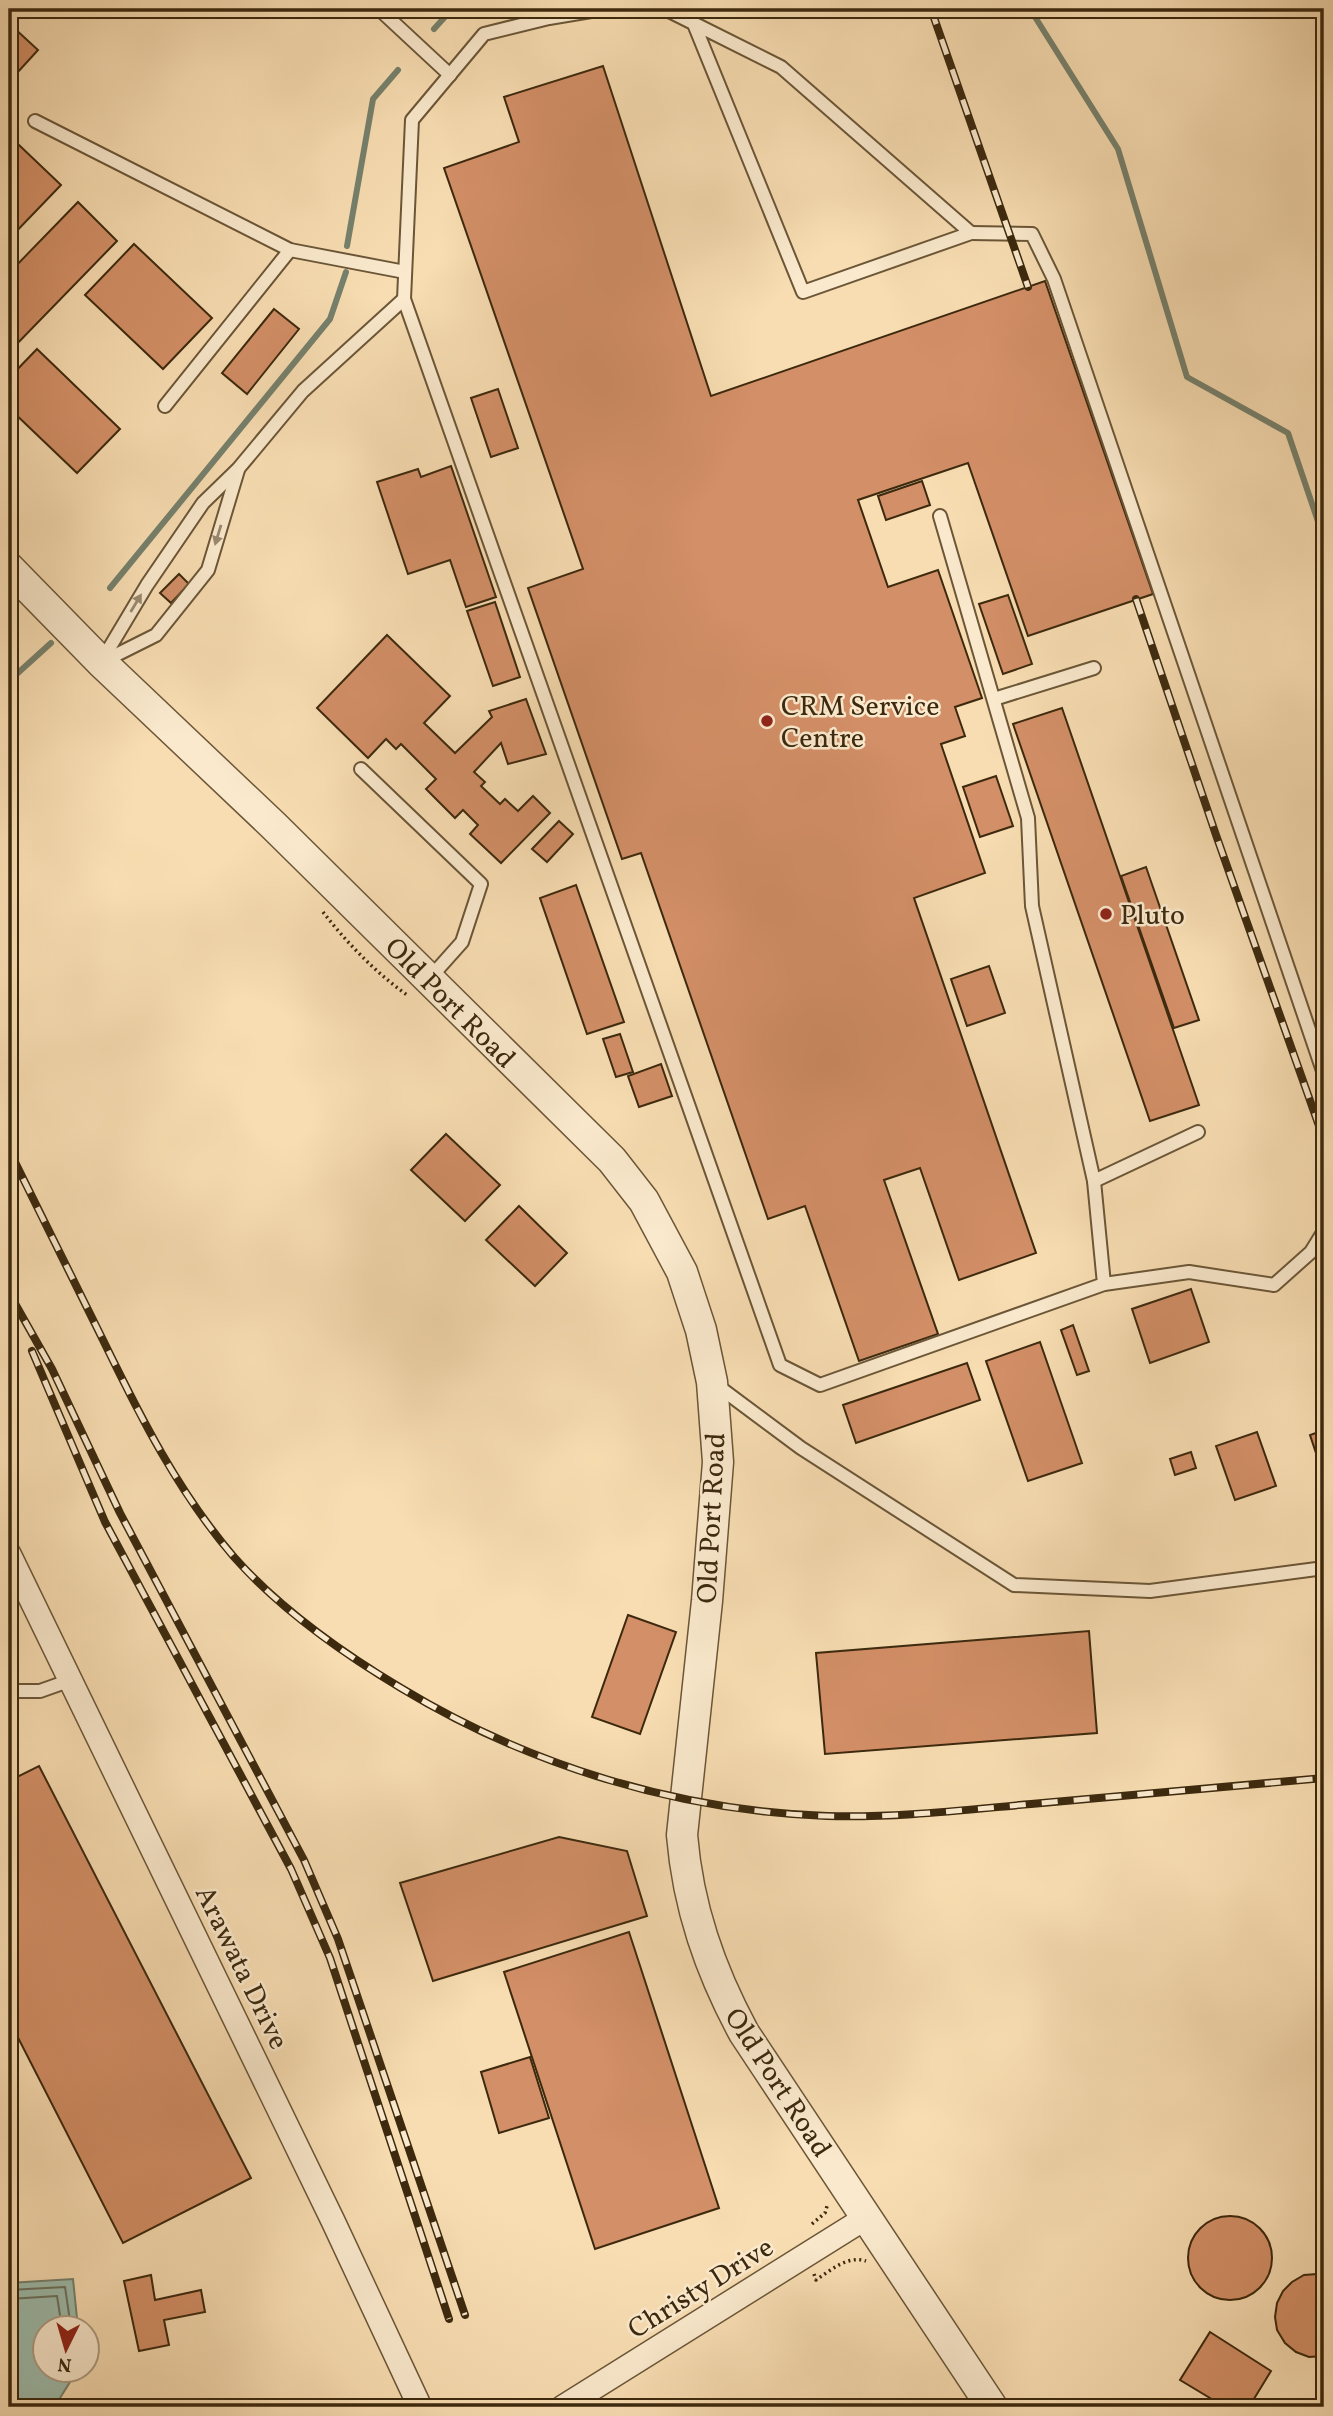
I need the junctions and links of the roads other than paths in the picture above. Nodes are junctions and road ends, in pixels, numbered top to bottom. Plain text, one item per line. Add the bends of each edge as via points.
1 (379, 9) edge
2 (603, 9) edge
3 (665, 9) edge
4 (694, 24) junction
5 (450, 75) junction
6 (35, 121) dead end
7 (971, 233) junction
8 (290, 250) junction
9 (405, 272) junction
10 (404, 299) junction
11 (165, 406) dead end
12 (238, 469) junction
13 (940, 516) dead end
14 (9, 568) edge
15 (101, 662) junction
16 (1094, 668) dead end
17 (994, 699) junction
18 (361, 769) dead end
19 (422, 990) junction
20 (1324, 1074) edge
21 (1198, 1132) dead end
22 (1094, 1181) junction
23 (1324, 1231) edge
24 (1104, 1284) junction
25 (712, 1382) junction
26 (9, 1554) edge
27 (1324, 1568) edge
28 (71, 1680) junction
29 (9, 1691) edge
30 (867, 2217) junction
31 (420, 2407) edge
32 (563, 2407) edge
33 (992, 2407) edge

1 - 5 lane
2 - 5 lane via 485,34
3 - 4 lane
4 - 7 lane via 781,67
4 - 7 lane via 803,292
5 - 9 lane via 412,120
6 - 8 lane
7 - 20 lane via 1032,234 1054,279
8 - 9 lane
8 - 11 lane
9 - 10 lane
10 - 12 lane via 303,391
10 - 24 lane via 780,1365 820,1385
15 -> 12 lane via 203,503
12 -> 15 lane via 208,570 156,635
13 - 17 lane
14 - 15 street, Old Port Road
15 - 19 street, Old Port Road via 284,836
16 - 17 lane
17 - 22 lane via 1028,818 1032,906
18 - 19 lane via 481,884 462,942
19 - 25 street, Old Port Road via 612,1160 644,1201 691,1295
21 - 22 lane
22 - 24 lane
23 - 24 lane via 1311,1252 1274,1285 1189,1272
25 - 27 lane via 801,1448 1014,1585 1150,1591
25 - 30 street, Old Port Road via 718,1462 682,1835 685,1868 701,1935 727,2001
26 - 28 street, Arawata Drive
28 - 29 lane via 40,1691
28 - 31 street, Arawata Drive
30 - 32 street, Christy Drive
30 - 33 street, Old Port Road

